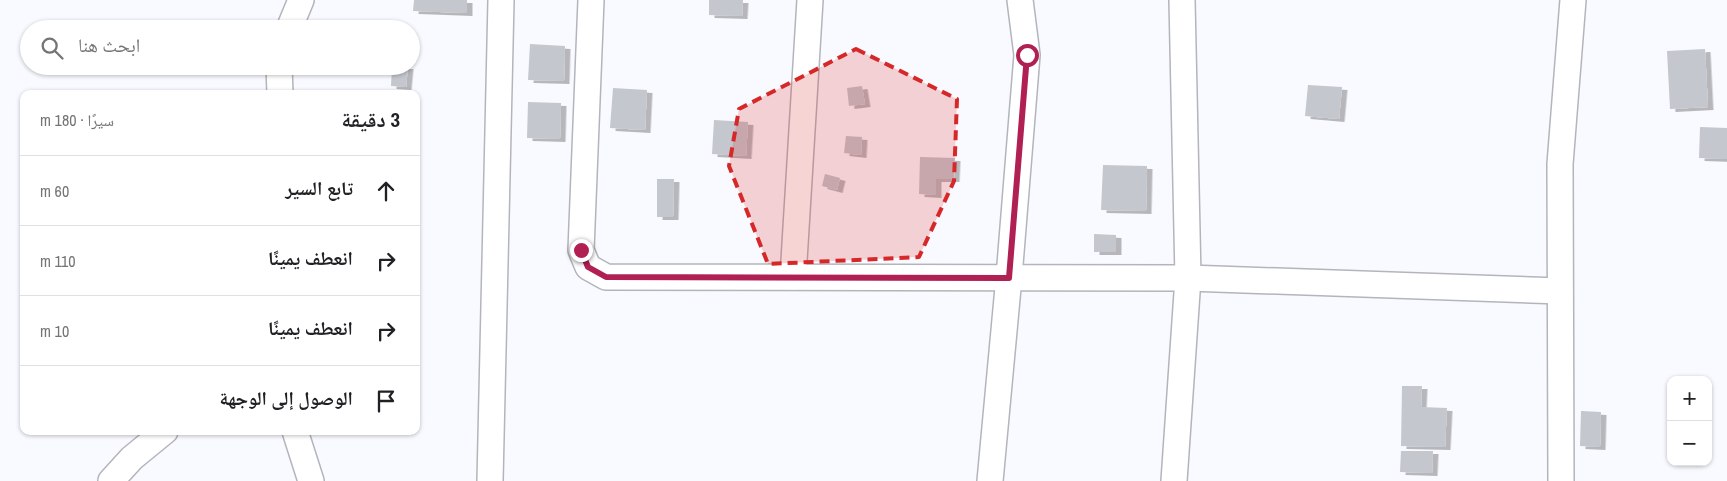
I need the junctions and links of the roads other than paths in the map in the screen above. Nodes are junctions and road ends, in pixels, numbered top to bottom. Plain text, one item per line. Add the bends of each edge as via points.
1 (301, 0) edge
2 (501, 0) edge
3 (591, 0) edge
4 (810, 0) edge
5 (1020, 0) edge
6 (1182, 0) edge
7 (1573, 0) edge
8 (293, 20) edge
9 (279, 75) edge
10 (280, 90) edge
11 (793, 277) junction
12 (1009, 278) junction
13 (1188, 278) junction
14 (1560, 291) junction
15 (160, 435) edge
16 (296, 435) edge
17 (111, 481) edge
18 (311, 481) edge
19 (490, 481) edge
20 (990, 481) edge
21 (1174, 481) edge
22 (1561, 481) edge

1 - 8 street
2 - 19 street
3 - 11 street via 581,250 588,267 606,277
4 - 11 street
5 - 12 street via 1027,55
6 - 13 street
7 - 14 street via 1560,164
9 - 10 street
11 - 12 street
12 - 13 street
12 - 20 street
13 - 14 street
13 - 21 street
14 - 22 street
15 - 17 street
16 - 18 street

